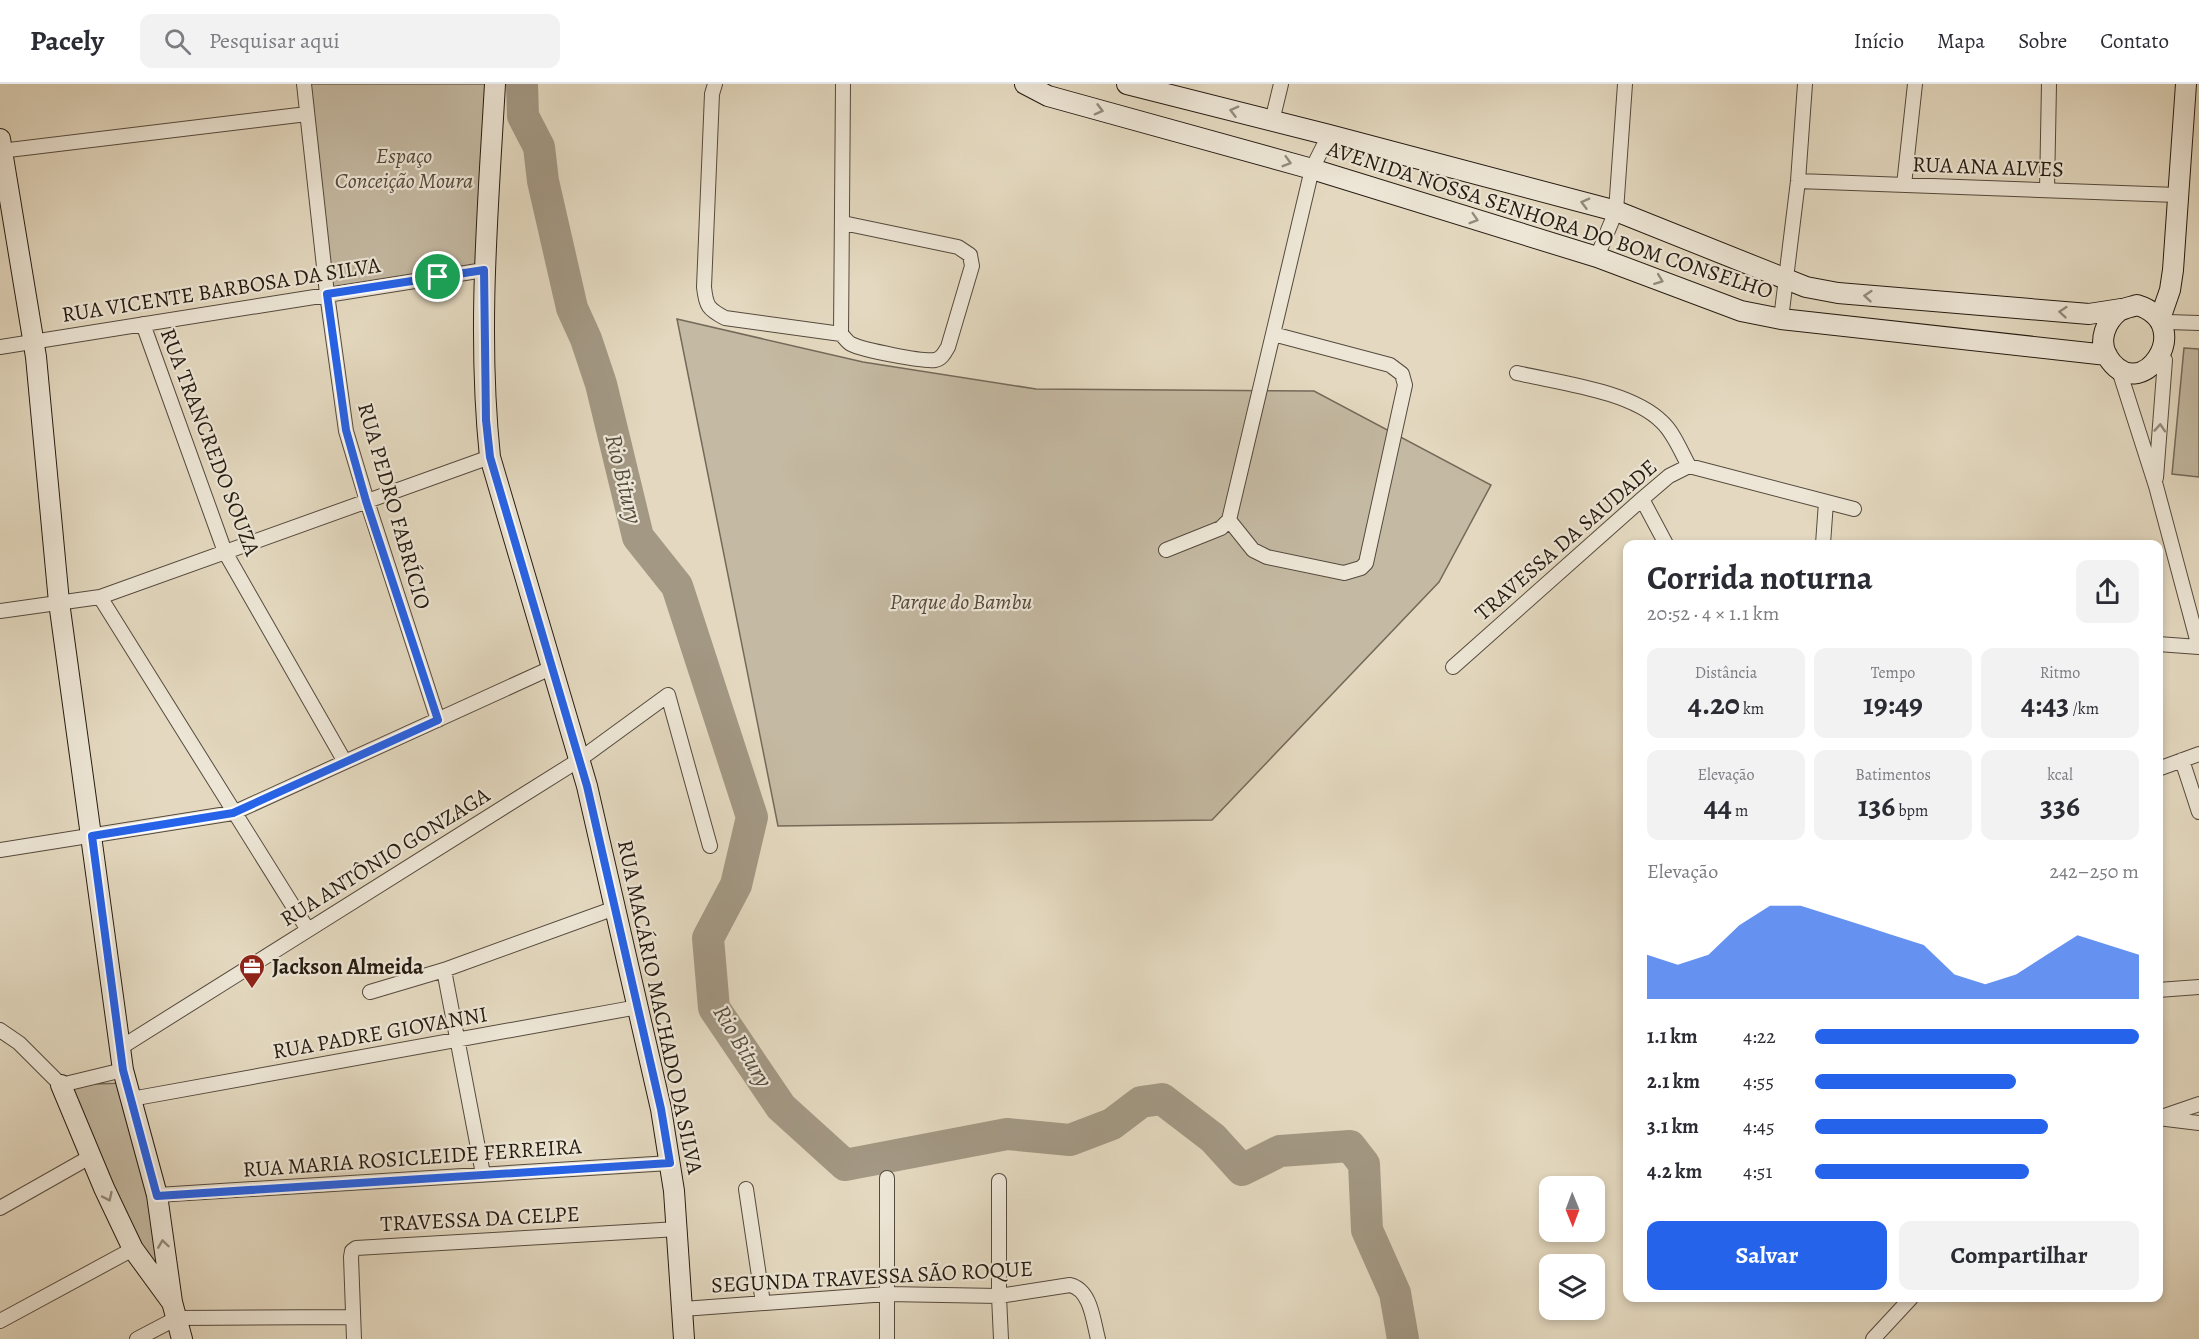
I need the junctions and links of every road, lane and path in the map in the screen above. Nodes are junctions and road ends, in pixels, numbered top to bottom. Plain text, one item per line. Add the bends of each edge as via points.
1 (304, 84) edge
2 (495, 84) edge
3 (715, 84) edge
4 (843, 84) edge
5 (1025, 84) edge
6 (1127, 84) edge
7 (1281, 84) edge
8 (1625, 84) edge
9 (1805, 84) edge
10 (1915, 84) edge
11 (2049, 84) edge
12 (2186, 84) edge
13 (307, 114) junction
14 (1272, 121) junction
15 (1329, 135) junction
16 (1, 147) edge
17 (1312, 169) junction
18 (1798, 181) junction
19 (1904, 184) junction
20 (2047, 190) junction
21 (2177, 195) junction
22 (1616, 211) junction
23 (843, 223) junction
24 (7, 229) edge
25 (1598, 257) junction
26 (484, 270) junction
27 (1785, 279) junction
28 (327, 294) junction
29 (2121, 309) junction
30 (1781, 319) junction
31 (2165, 319) junction
32 (2199, 323) edge
33 (143, 324) junction
34 (841, 334) junction
35 (1273, 334) junction
36 (34, 341) junction
37 (0, 347) edge
38 (2165, 360) junction
39 (2112, 361) junction
40 (1517, 373) dead end
41 (490, 457) junction
42 (1689, 466) junction
43 (2156, 486) junction
44 (1642, 499) junction
45 (366, 501) junction
46 (1826, 501) junction
47 (1854, 510) dead end
48 (1229, 520) junction
49 (1664, 540) edge
50 (1823, 540) edge
51 (1166, 550) dead end
52 (225, 552) junction
53 (100, 597) junction
54 (59, 602) junction
55 (0, 611) edge
56 (2163, 644) edge
57 (2199, 647) edge
58 (1452, 667) dead end
59 (551, 668) junction
60 (438, 720) junction
61 (2199, 754) edge
62 (579, 760) junction
63 (2182, 760) junction
64 (345, 762) junction
65 (2163, 766) edge
66 (2199, 812) edge
67 (233, 813) junction
68 (92, 836) junction
69 (710, 846) dead end
70 (0, 850) edge
71 (615, 908) junction
72 (308, 930) junction
73 (444, 970) junction
74 (2199, 987) edge
75 (2163, 990) edge
76 (370, 992) dead end
77 (638, 1008) junction
78 (0, 1030) edge
79 (458, 1040) junction
80 (120, 1048) junction
81 (123, 1070) junction
82 (61, 1085) junction
83 (131, 1099) junction
84 (2199, 1104) edge
85 (2163, 1117) edge
86 (2163, 1118) edge
87 (2199, 1124) edge
88 (90, 1156) junction
89 (670, 1163) junction
90 (483, 1174) junction
91 (887, 1178) dead end
92 (999, 1181) dead end
93 (746, 1189) dead end
94 (157, 1196) junction
95 (0, 1208) edge
96 (678, 1229) junction
97 (133, 1249) junction
98 (887, 1294) junction
99 (999, 1296) junction
100 (1907, 1302) edge
101 (763, 1303) junction
102 (683, 1309) junction
103 (174, 1310) junction
104 (353, 1317) junction
105 (0, 1321) edge
106 (137, 1339) edge
107 (182, 1339) edge
108 (354, 1339) edge
109 (684, 1339) edge
110 (887, 1339) edge
111 (1001, 1339) edge
112 (1098, 1339) edge
113 (1873, 1339) edge

1 - 13 street, RUA PEDRO FABRÍCIO
2 - 26 street, RUA MACÁRIO MACHADO DA SILVA
3 - 34 street via 704,276 707,305 725,318
4 - 23 street
5 -> 17 street, AVENIDA NOSSA SENHORA DO BOM CONSELHO via 1048,96
14 -> 6 street, AVENIDA NOSSA SENHORA DO BOM CONSELHO
7 - 14 street
8 - 22 street
9 - 18 street
10 - 19 street
11 - 20 street
12 - 21 street
13 - 16 street
13 - 28 street, RUA PEDRO FABRÍCIO
14 - 15 street, AVENIDA NOSSA SENHORA DO BOM CONSELHO
15 - 17 street
22 -> 15 street, AVENIDA NOSSA SENHORA DO BOM CONSELHO
16 - 24 street
17 -> 25 street, AVENIDA NOSSA SENHORA DO BOM CONSELHO
17 - 35 street
18 - 19 street, RUA ANA ALVES
18 - 27 street
19 - 20 street, RUA ANA ALVES
20 - 21 street, RUA ANA ALVES
21 - 31 street via 2173,270
22 - 25 street
22 - 27 street, AVENIDA NOSSA SENHORA DO BOM CONSELHO
23 - 34 street
23 - 34 street via 958,247 970,255 972,266 948,347 941,358 921,360 861,348 847,342
24 - 36 street
25 -> 30 street, AVENIDA NOSSA SENHORA DO BOM CONSELHO via 1741,311
26 - 28 street, RUA VICENTE BARBOSA DA SILVA
26 - 41 street, RUA MACÁRIO MACHADO DA SILVA
29 -> 27 street, AVENIDA NOSSA SENHORA DO BOM CONSELHO via 2089,314 1838,293
27 - 30 street
28 - 33 street, RUA VICENTE BARBOSA DA SILVA
28 - 45 street, RUA PEDRO FABRÍCIO via 346,430
29 - 31 street via 2137,305 2153,309
29 - 39 street via 2108,321 2103,338
30 - 39 street, AVENIDA NOSSA SENHORA DO BOM CONSELHO
31 - 32 street
31 - 38 street via 2171,347
33 - 36 street, RUA VICENTE BARBOSA DA SILVA
33 - 52 street, RUA TRANCREDO SOUZA
35 - 48 street
35 - 48 street via 1390,365 1402,374 1405,385 1366,563 1344,573 1267,557 1253,550
36 - 37 street, RUA VICENTE BARBOSA DA SILVA
36 - 54 street
38 - 39 street via 2151,371 2134,373
43 -> 38 street
39 - 43 street
40 - 42 street via 1610,394 1649,411 1664,423
41 - 45 street
41 - 59 street, RUA MACÁRIO MACHADO DA SILVA
42 - 44 street, TRAVESSA DA SAUDADE via 1669,476
42 - 46 street, TRAVESSA DA SAUDADE
43 - 57 street
44 - 49 street
44 - 58 street, TRAVESSA DA SAUDADE
45 - 52 street
45 - 60 street, RUA PEDRO FABRÍCIO
46 - 47 street, TRAVESSA DA SAUDADE
46 - 50 street
48 - 51 street via 1221,528
52 - 53 street
52 - 64 street, RUA TRANCREDO SOUZA
53 - 54 street
53 - 67 street
54 - 55 street
54 - 68 street
56 - 57 street
59 - 60 street
59 - 62 street, RUA MACÁRIO MACHADO DA SILVA
60 - 64 street
61 - 63 street
62 - 69 street, RUA ANTÔNIO GONZAGA via 668,695
62 - 71 street, RUA MACÁRIO MACHADO DA SILVA
62 - 72 street, RUA ANTÔNIO GONZAGA
63 - 65 street
63 - 66 street
64 - 67 street
67 - 68 street
67 - 72 street
68 - 70 street
68 - 80 street
71 - 73 street
71 - 77 street, RUA MACÁRIO MACHADO DA SILVA
72 - 80 street, RUA ANTÔNIO GONZAGA
73 - 76 street
73 - 79 street
74 - 75 street
77 - 79 street, RUA PADRE GIOVANNI
77 - 89 street, RUA MACÁRIO MACHADO DA SILVA
78 - 82 street via 19,1042
79 - 83 street, RUA PADRE GIOVANNI
79 - 90 street
80 - 81 street
81 - 82 street
81 - 83 street
82 - 88 street
83 - 94 street
84 - 85 street
86 - 87 street
88 - 95 street
88 -> 97 street
89 - 90 street, RUA MARIA ROSICLEIDE FERREIRA
89 - 96 street, RUA MACÁRIO MACHADO DA SILVA
90 - 94 street, RUA MARIA ROSICLEIDE FERREIRA
91 - 98 street
92 - 99 street
93 - 101 street
103 -> 94 street
96 - 102 street, RUA MACÁRIO MACHADO DA SILVA
96 - 104 street, TRAVESSA DA CELPE via 356,1248 351,1257
97 - 103 street
97 - 105 street
98 - 99 street, SEGUNDA TRAVESSA SÃO ROQUE
98 - 101 street, SEGUNDA TRAVESSA SÃO ROQUE
98 - 110 street
99 - 111 street
99 - 112 street, SEGUNDA TRAVESSA SÃO ROQUE via 1076,1287 1086,1295
100 - 113 street
101 - 102 street, SEGUNDA TRAVESSA SÃO ROQUE
102 - 109 street, RUA MACÁRIO MACHADO DA SILVA
103 - 104 street
103 - 106 street
103 - 107 street
104 - 108 street

